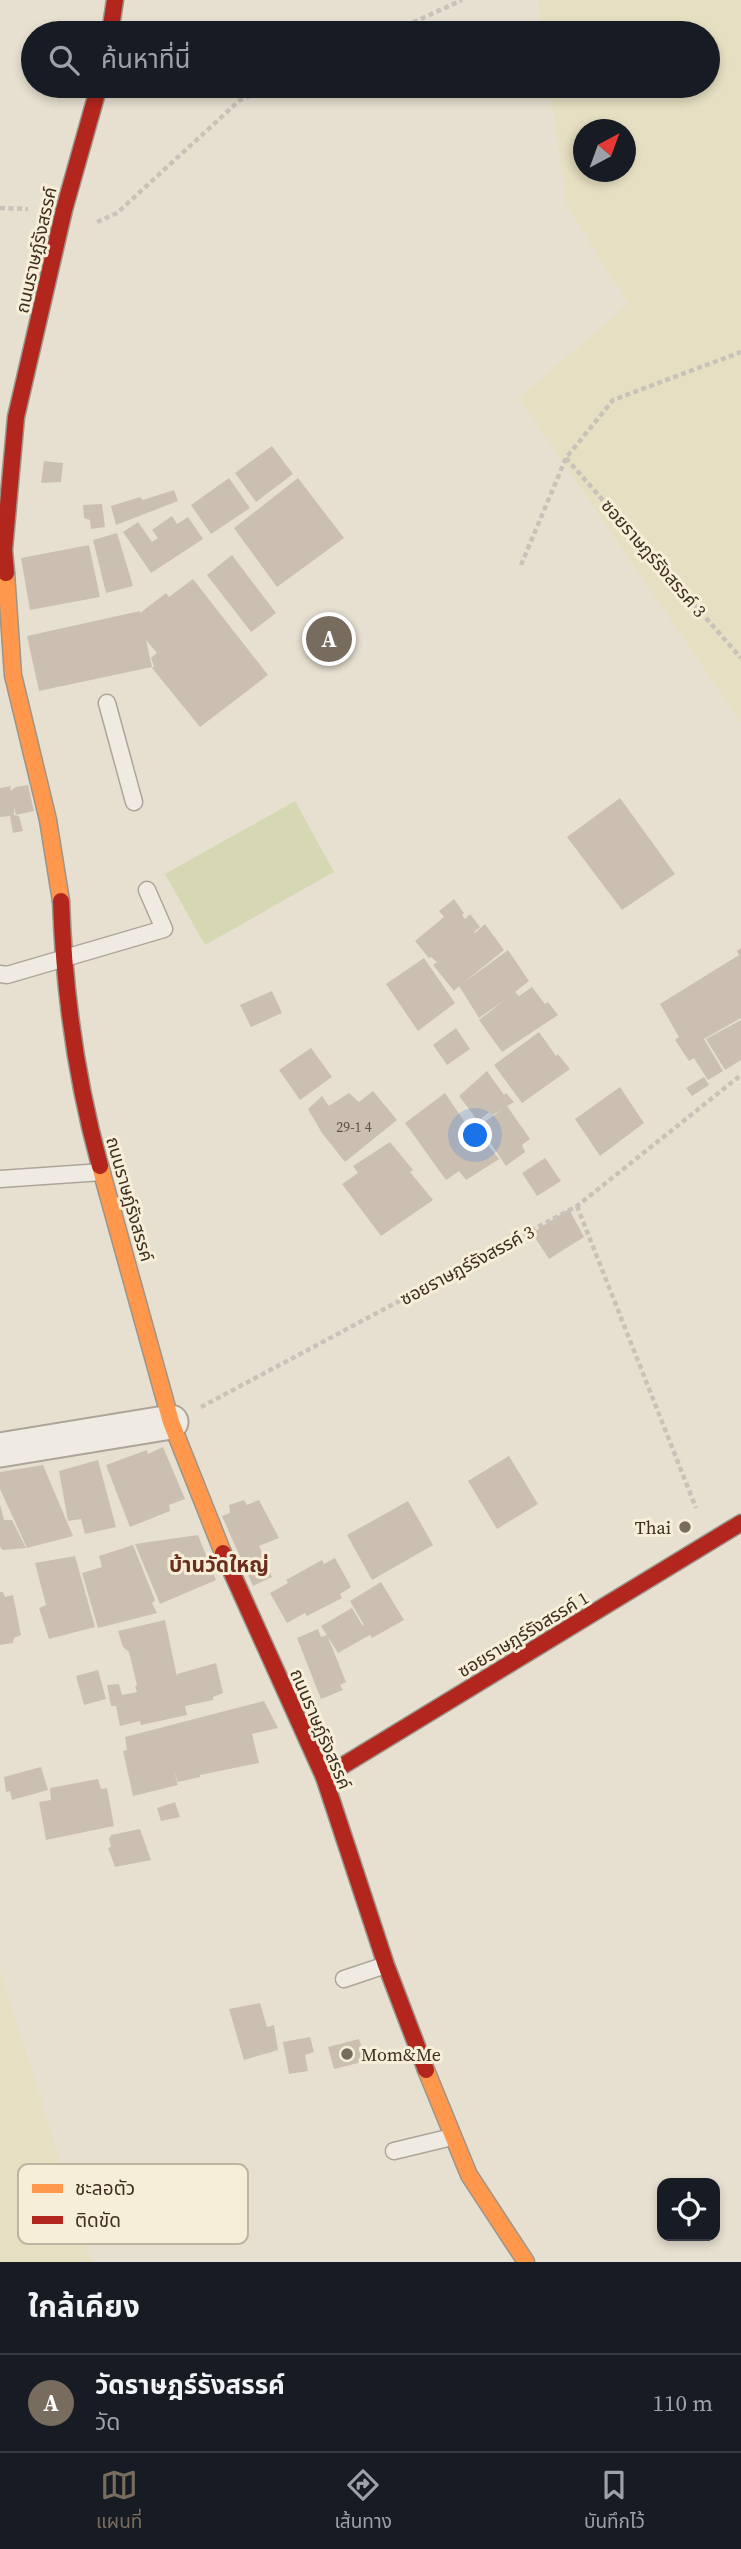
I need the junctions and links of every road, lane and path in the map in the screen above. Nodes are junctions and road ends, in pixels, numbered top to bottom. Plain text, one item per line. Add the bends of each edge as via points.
1 (116, 0) edge
2 (462, 0) edge
3 (112, 21) edge
4 (416, 21) edge
5 (96, 98) edge
6 (245, 98) edge
7 (64, 210) junction
8 (741, 352) edge
9 (566, 458) junction
10 (2, 550) edge
11 (521, 565) dead end
12 (741, 658) edge
13 (107, 703) dead end
14 (134, 802) dead end
15 (147, 890) dead end
16 (63, 960) junction
17 (0, 974) edge
18 (741, 1075) edge
19 (102, 1171) junction
20 (0, 1179) edge
21 (577, 1206) junction
22 (171, 1422) junction
23 (0, 1450) edge
24 (741, 1523) edge
25 (710, 1544) junction
26 (324, 1777) junction
27 (386, 1965) junction
28 (344, 1979) dead end
29 (452, 2137) junction
30 (394, 2151) dead end
31 (526, 2262) edge

1 - 3 street
2 - 4 path
5 - 7 street, ถนนราษฎ์รังสรรค์
6 - 7 path via 117,213 99,223
7 - 10 street, ถนนราษฎ์รังสรรค์ via 16,417
8 - 9 path via 613,400
9 - 11 path
9 - 12 path, ซอยราษฎร์รังสรรค์ 3
10 - 16 street, ถนนราษฎ์รังสรรค์ via 17,717 48,820 61,890
13 - 14 lane
15 - 16 lane via 164,929
16 - 17 lane
16 - 19 street, ถนนราษฎ์รังสรรค์ via 70,1029
18 - 21 path, ซอยราษฎร์รังสรรค์ 3
19 - 20 lane
19 - 22 street, ถนนราษฎ์รังสรรค์
21 - 22 path, ซอยราษฎร์รังสรรค์ 3
21 - 25 path
22 - 23 street
22 - 26 street, ถนนราษฎ์รังสรรค์ via 209,1522
24 - 25 street, ซอยราษฎร์รังสรรค์ 1
25 - 26 street, ซอยราษฎร์รังสรรค์ 1
26 - 27 street, ถนนราษฎ์รังสรรค์
27 - 28 lane
27 - 29 street, ถนนราษฎ์รังสรรค์
29 - 30 lane
29 - 31 street, ถนนราษฎ์รังสรรค์ via 469,2175

